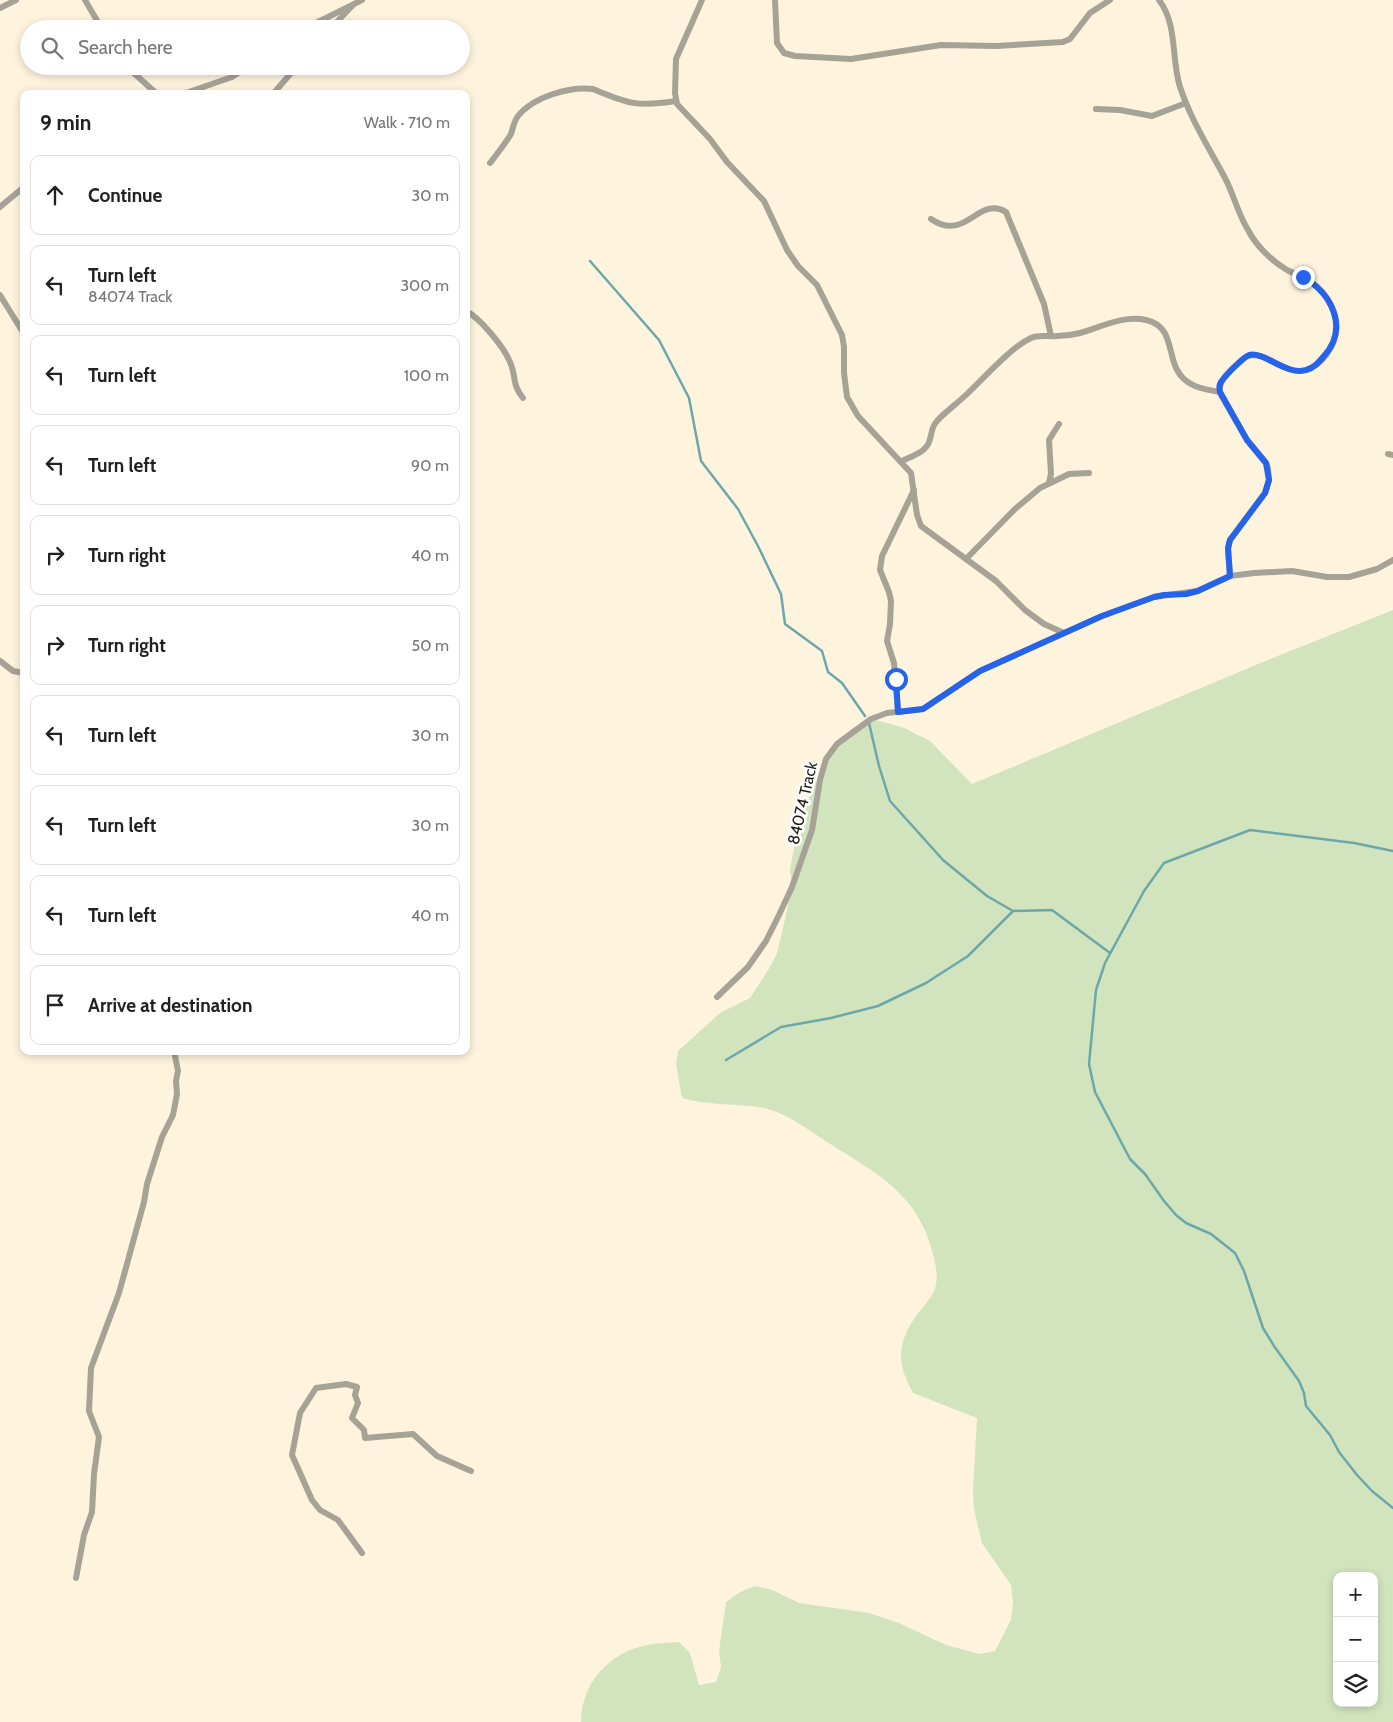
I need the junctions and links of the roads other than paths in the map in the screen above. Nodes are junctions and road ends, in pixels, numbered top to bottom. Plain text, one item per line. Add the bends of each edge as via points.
1 (16, 0) edge
2 (85, 0) edge
3 (702, 0) edge
4 (775, 0) edge
5 (1110, 0) edge
6 (1158, 0) edge
7 (359, 1) edge
8 (0, 8) edge
9 (97, 20) edge
10 (322, 20) edge
11 (339, 20) edge
12 (136, 75) edge
13 (235, 75) edge
14 (289, 75) edge
15 (153, 90) edge
16 (195, 90) edge
17 (276, 90) edge
18 (676, 101) junction
19 (1186, 103) junction
20 (1096, 109) dead end
21 (490, 163) dead end
22 (20, 190) edge
23 (0, 207) edge
24 (931, 219) dead end
25 (0, 295) edge
26 (470, 313) edge
27 (20, 328) edge
28 (1051, 336) junction
29 (1220, 392) junction
30 (523, 398) dead end
31 (1060, 424) dead end
32 (902, 461) junction
33 (1089, 473) dead end
34 (1049, 483) junction
35 (914, 489) junction
36 (966, 559) junction
37 (1393, 560) edge
38 (1230, 576) junction
39 (1064, 633) junction
40 (0, 660) edge
41 (20, 672) edge
42 (898, 712) junction
43 (717, 997) dead end
44 (175, 1055) edge
45 (471, 1471) dead end
46 (362, 1553) dead end
47 (76, 1578) dead end

1 - 8 street
2 - 9 street
3 - 18 street via 676,59
4 - 5 street via 777,43 784,53 851,59 941,45 1063,42 1070,39 1090,13
6 - 19 street via 1171,26 1179,85
7 - 10 street
7 - 11 street
12 - 15 street
13 - 16 street
14 - 17 street
18 - 21 street via 631,104 587,88 548,96 517,116 507,141
18 - 32 street via 764,201 787,250 817,285 842,335 845,387 851,406
19 - 20 street via 1152,116
19 - 29 street via 1250,235 1263,252 1321,290 1336,322 1334,342 1315,366 1301,371 1287,369 1251,355 1222,381
22 - 23 street
24 - 28 street via 943,225 956,226 988,208 1006,212 1044,304
25 - 27 street
26 - 30 street via 506,352 516,390
28 - 29 street via 1074,334 1113,321 1150,321 1167,335 1174,366 1184,380 1199,388
28 - 32 street via 1031,338 1000,362 934,424 926,448
29 - 38 street via 1247,440 1266,463 1269,474 1265,493 1230,540
31 - 34 street via 1049,440
32 - 35 street via 911,473
33 - 34 street via 1069,474
34 - 36 street via 1015,508
35 - 36 street via 921,526
35 - 42 street via 880,566 891,601 887,641 894,663
36 - 39 street via 996,581 1025,610
37 - 38 street, 84074 Track via 1377,569 1349,577 1278,571
38 - 39 street, 84074 Track via 1198,591 1154,597
39 - 42 street, 84074 Track via 980,671 923,709
40 - 41 street
42 - 43 street, 84074 Track via 871,719 837,744 826,759 812,830 792,887 766,941 748,967
44 - 47 street via 178,1071 173,1116 162,1137 119,1293 91,1368 89,1411 99,1437 92,1512
45 - 46 street via 437,1456 413,1434 364,1438 364,1430 352,1418 358,1402 357,1388 346,1384 316,1388 300,1413 292,1455 312,1500 320,1510 338,1520

